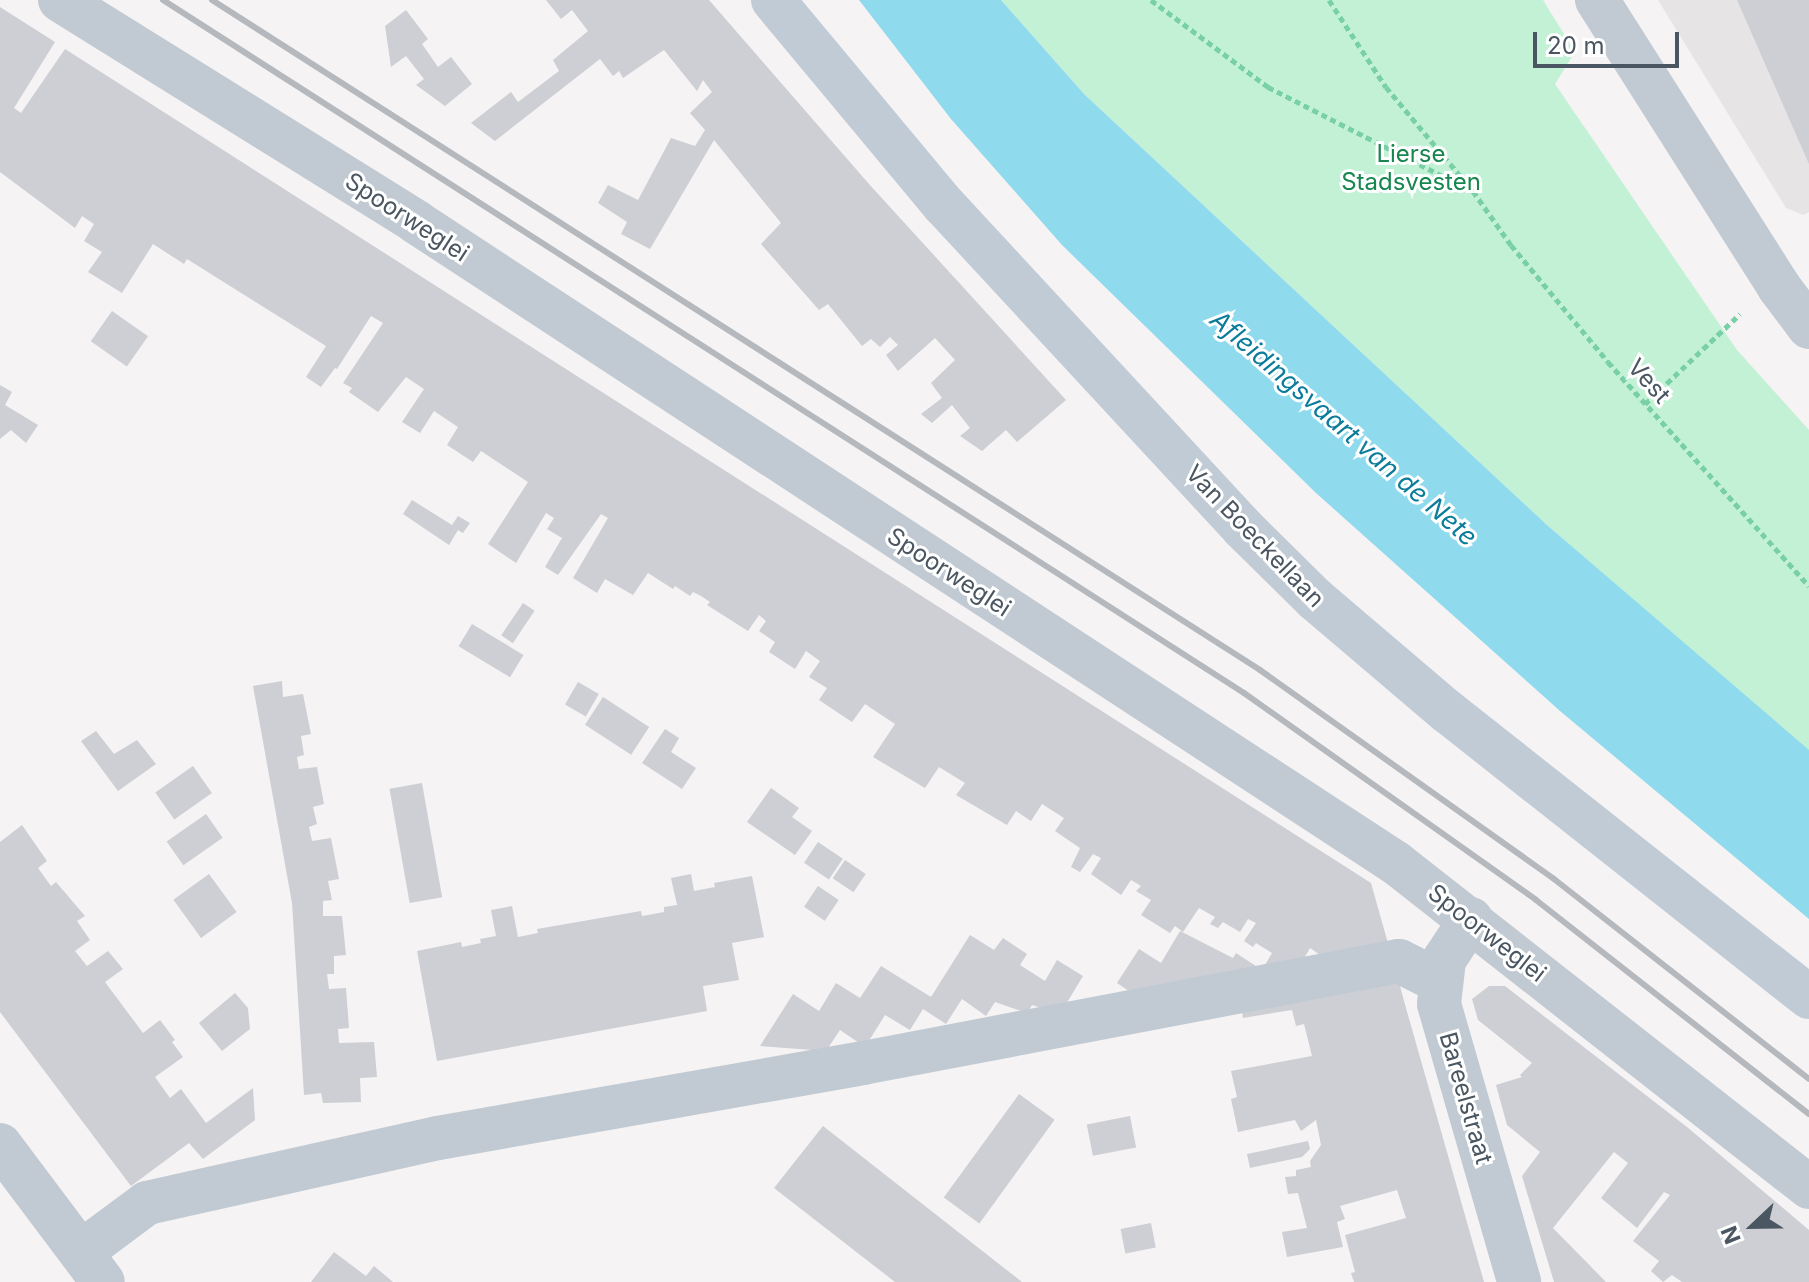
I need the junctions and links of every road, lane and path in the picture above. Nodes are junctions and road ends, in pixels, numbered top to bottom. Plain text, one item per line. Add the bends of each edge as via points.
1 (60, 0) edge
2 (773, 0) edge
3 (1151, 0) edge
4 (1329, 0) edge
5 (1597, 0) edge
6 (1473, 191) junction
7 (1793, 275) edge
8 (1734, 318) dead end
9 (1809, 327) edge
10 (1645, 404) junction
11 (1809, 586) edge
12 (1471, 919) junction
13 (1441, 982) junction
14 (1809, 997) edge
15 (0, 1145) edge
16 (1809, 1187) edge
17 (92, 1267) edge
18 (1519, 1282) edge

1 - 12 street, Spoorweglei via 416,222 1383,855
2 - 14 street, Van Boeckellaan via 944,205 1315,599 1412,683
3 - 6 path, Vest via 1268,87
4 - 6 path, Vest via 1386,87
5 - 7 street
6 - 10 path, Vest via 1511,245
7 - 9 street
8 - 10 path
10 - 11 path, Vest
12 - 13 street, Bareelstraat via 1444,960
12 - 16 street, Spoorweglei
13 - 17 street via 1399,961 438,1138 147,1203
13 - 18 street, Bareelstraat via 1439,1004
15 - 17 street

